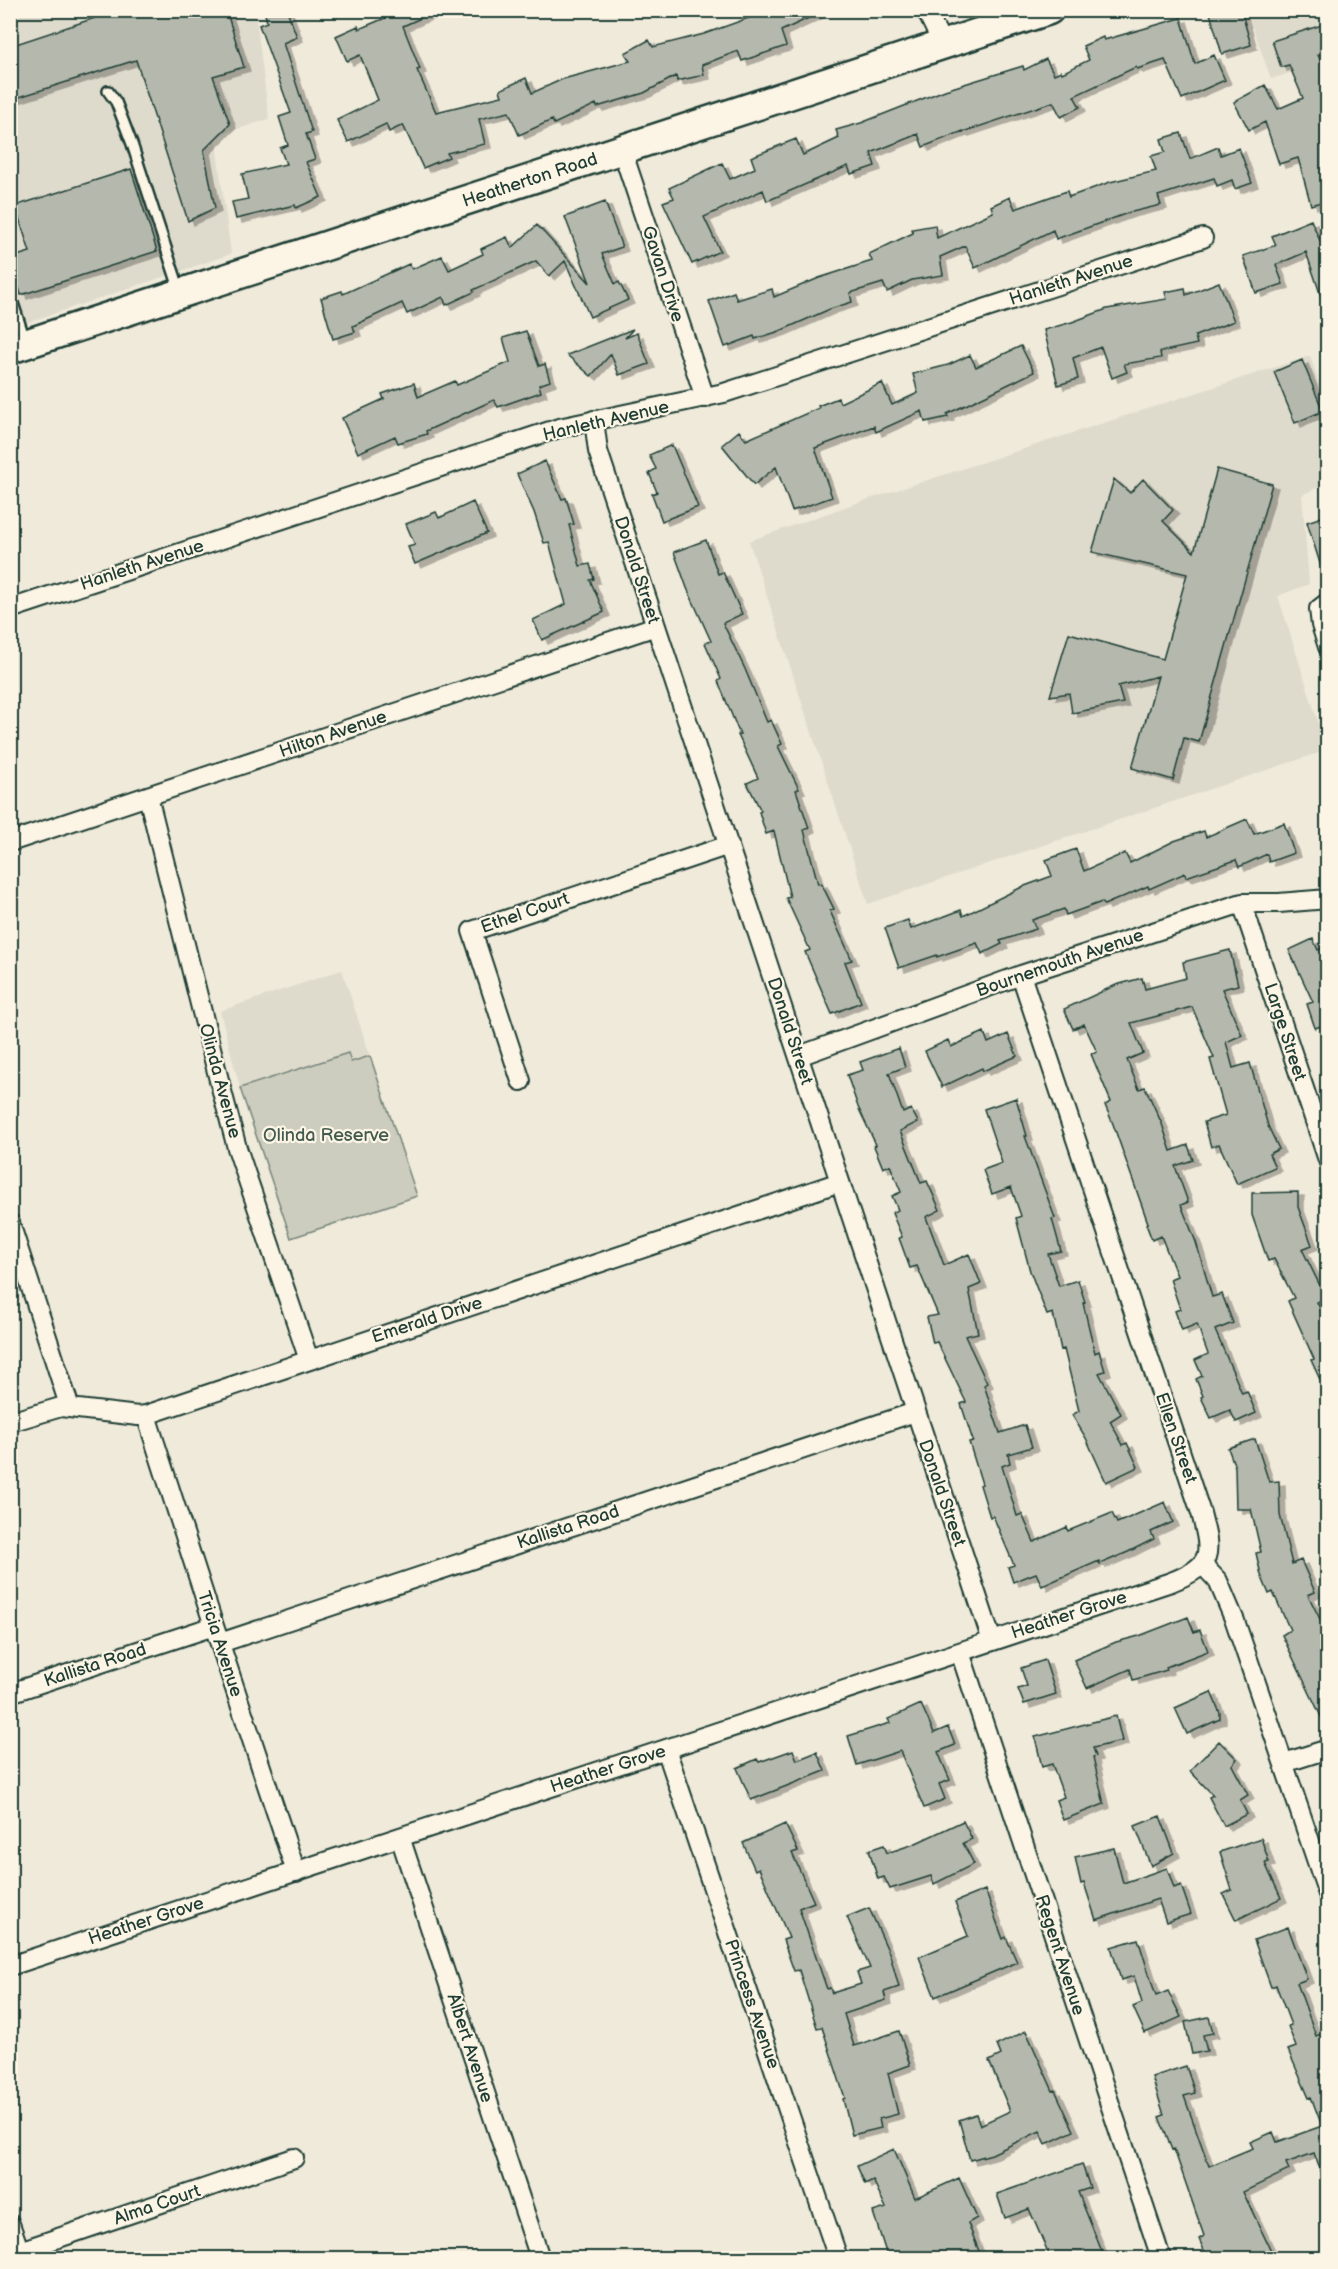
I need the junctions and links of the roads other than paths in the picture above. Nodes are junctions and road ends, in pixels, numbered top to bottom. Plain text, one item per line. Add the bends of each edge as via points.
1 (926, 10) edge
2 (1049, 10) edge
3 (943, 45) junction
4 (108, 91) dead end
5 (622, 150) junction
6 (1203, 238) dead end
7 (181, 293) junction
8 (10, 294) edge
9 (19, 346) edge
10 (705, 398) junction
11 (594, 420) junction
12 (1323, 605) edge
13 (10, 609) edge
14 (656, 626) junction
15 (1328, 647) edge
16 (148, 796) junction
17 (10, 842) edge
18 (729, 845) junction
19 (1328, 899) edge
20 (1242, 903) junction
21 (1021, 975) junction
22 (799, 1056) junction
23 (521, 1081) dead end
24 (1328, 1160) edge
25 (840, 1182) junction
26 (10, 1223) edge
27 (309, 1360) junction
28 (70, 1408) junction
29 (915, 1412) junction
30 (146, 1415) junction
31 (10, 1422) edge
32 (1202, 1564) junction
33 (217, 1634) junction
34 (992, 1641) junction
35 (960, 1652) junction
36 (10, 1693) edge
37 (666, 1749) junction
38 (1328, 1749) edge
39 (1284, 1763) junction
40 (400, 1837) junction
41 (297, 1872) junction
42 (1328, 1894) edge
43 (10, 1966) edge
44 (294, 2158) dead end
45 (10, 2224) edge
46 (21, 2255) edge
47 (540, 2259) edge
48 (838, 2259) edge
49 (1161, 2259) edge

1 - 3 street
2 - 3 main road, Heatherton Road
3 - 5 main road, Heatherton Road
4 - 7 lane via 132,144
5 - 7 main road, Heatherton Road
5 - 10 street, Gavan Drive
6 - 10 street, Hanleth Avenue
7 - 9 main road, Heatherton Road
8 - 9 lane
10 - 11 street, Hanleth Avenue
11 - 13 street, Hanleth Avenue via 559,428
11 - 14 street, Donald Street via 598,451
12 - 15 street via 1321,625
14 - 16 street, Hilton Avenue
14 - 18 street, Donald Street
16 - 17 street, Hilton Avenue
16 - 27 street, Olinda Avenue via 237,1148
18 - 22 street, Donald Street
18 - 23 street, Ethel Court via 472,931
19 - 20 street, Bournemouth Avenue
20 - 21 street, Bournemouth Avenue
20 - 24 street, Large Street
21 - 22 street, Bournemouth Avenue
21 - 32 street, Ellen Street via 1201,1513 1208,1546
22 - 25 street, Donald Street
25 - 27 street, Emerald Drive
25 - 29 street, Donald Street
26 - 28 street
27 - 30 street, Emerald Drive
28 - 30 street, Emerald Drive
28 - 31 street, Emerald Drive via 51,1409
29 - 33 street, Kallista Road
29 - 34 street, Donald Street
30 - 33 street, Tricia Avenue
32 - 34 street, Heather Grove via 1172,1582
32 - 39 street via 1218,1581 1235,1621
33 - 36 street, Kallista Road
33 - 41 street, Tricia Avenue
34 - 35 street, Heather Grove
35 - 37 street, Heather Grove
35 - 49 street, Regent Avenue
37 - 40 street, Heather Grove
37 - 48 street, Princess Avenue
38 - 39 street
39 - 42 street
40 - 41 street, Heather Grove
40 - 47 street, Albert Avenue
41 - 43 street, Heather Grove
44 - 46 street, Alma Court
45 - 46 street

